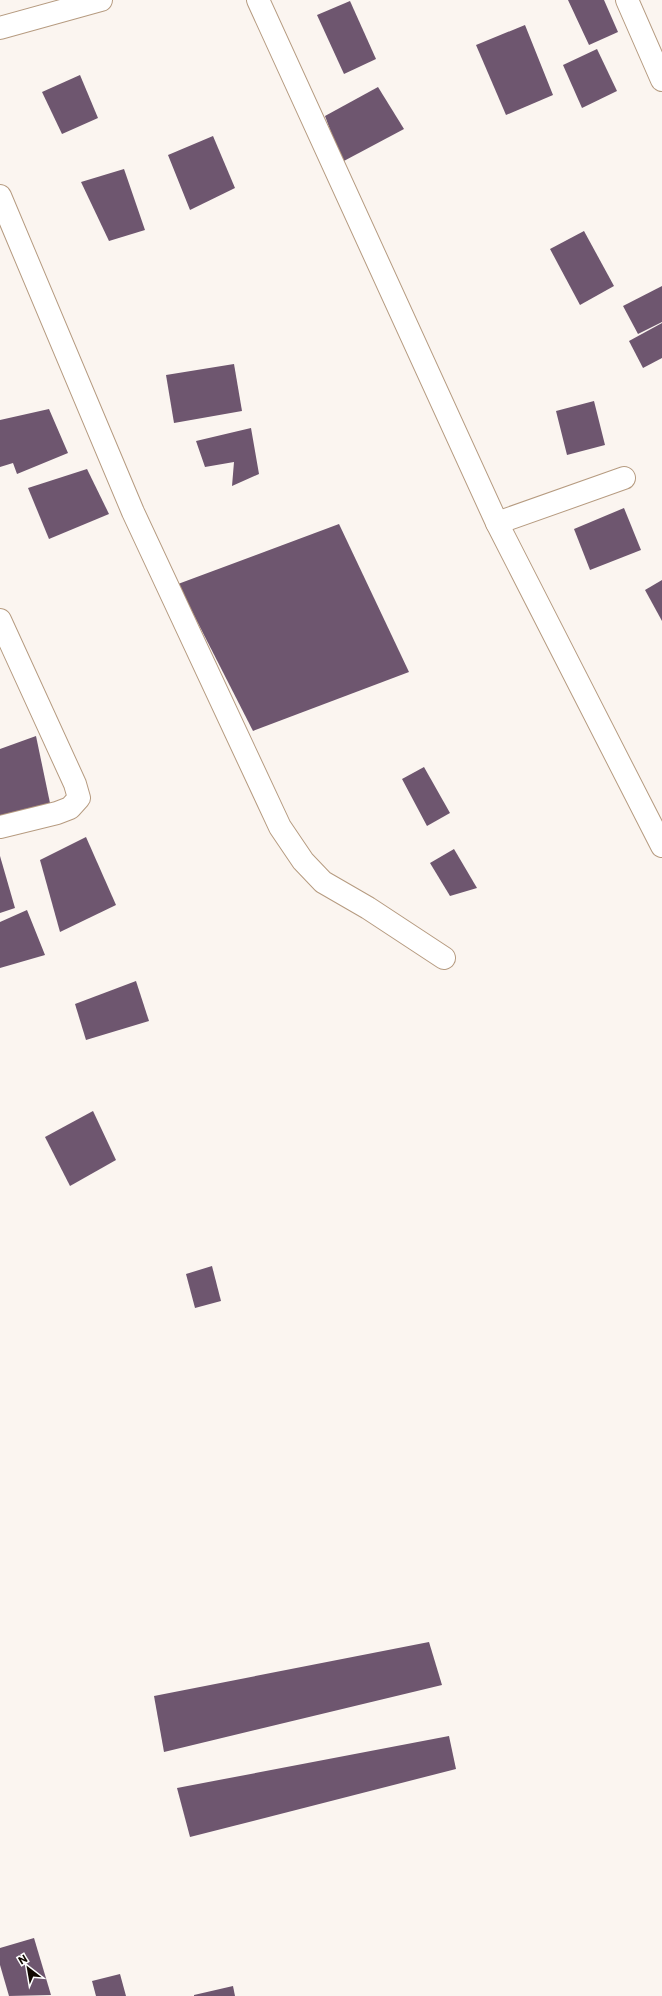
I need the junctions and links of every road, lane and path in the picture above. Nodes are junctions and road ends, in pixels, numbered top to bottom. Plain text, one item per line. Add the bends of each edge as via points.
1 (101, 0) edge
2 (258, 0) edge
3 (628, 0) edge
4 (0, 28) edge
5 (662, 80) edge
6 (0, 196) edge
7 (624, 478) dead end
8 (497, 523) junction
9 (0, 620) edge
10 (0, 827) edge
11 (662, 846) edge
12 (444, 958) dead end

1 - 4 street
2 - 8 street
3 - 5 street
6 - 12 street via 133,512 280,827 302,861 323,882
7 - 8 street
8 - 11 street
9 - 10 street via 75,784 79,798 70,808 57,813

